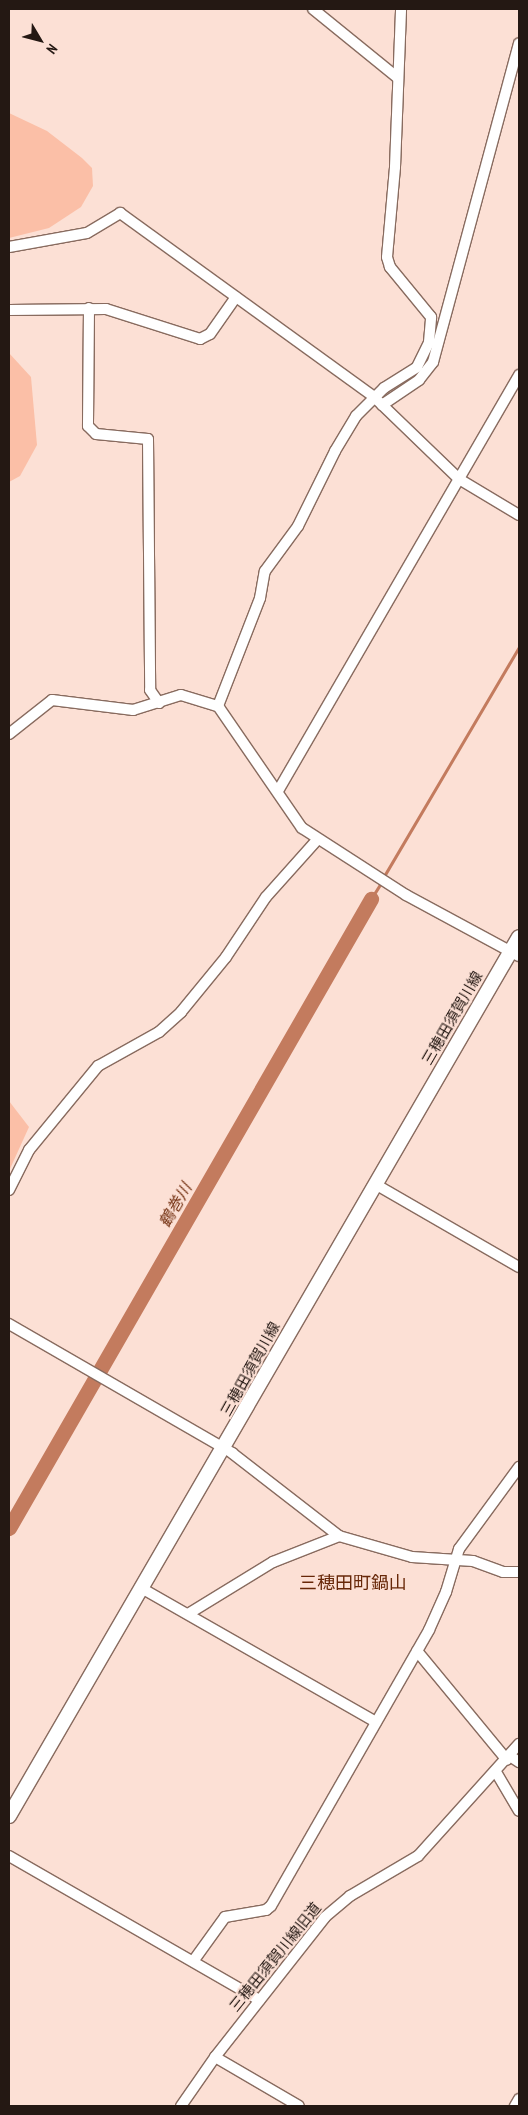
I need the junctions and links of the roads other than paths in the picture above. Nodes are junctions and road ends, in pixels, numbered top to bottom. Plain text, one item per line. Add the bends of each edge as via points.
1 (313, 9) edge
2 (401, 9) edge
3 (519, 43) edge
4 (398, 78) junction
5 (9, 246) edge
6 (236, 297) junction
7 (89, 308) junction
8 (9, 310) edge
9 (519, 375) edge
10 (378, 401) junction
11 (459, 479) junction
12 (519, 515) edge
13 (159, 703) junction
14 (218, 706) junction
15 (9, 734) edge
16 (278, 791) junction
17 (317, 840) junction
18 (519, 937) edge
19 (515, 953) edge
20 (375, 1184) junction
21 (9, 1190) edge
22 (519, 1267) edge
23 (9, 1324) edge
24 (224, 1449) junction
25 (519, 1467) edge
26 (339, 1536) junction
27 (454, 1560) junction
28 (519, 1572) edge
29 (143, 1589) junction
30 (188, 1614) junction
31 (417, 1651) junction
32 (376, 1722) junction
33 (519, 1744) edge
34 (508, 1758) junction
35 (519, 1762) edge
36 (496, 1772) junction
37 (519, 1811) edge
38 (9, 1816) edge
39 (9, 1856) edge
40 (194, 1960) junction
41 (259, 2000) junction
42 (214, 2057) junction
43 (519, 2099) edge
44 (181, 2106) edge
45 (299, 2106) edge
46 (515, 2106) edge

1 - 4 street
2 - 4 street
3 - 10 street via 433,362 419,380
4 - 10 street via 387,257 390,267 425,307 433,325 417,368
5 - 6 street via 96,230 120,213
6 - 7 street via 204,338 111,310
6 - 10 street
7 - 8 street
7 - 13 street via 88,426 96,434 148,439 150,690
9 - 11 street
10 - 11 street
10 - 14 street via 334,451 298,526 265,571 260,598
11 - 12 street
11 - 16 street
13 - 14 street via 181,695
13 - 15 street via 127,710 52,700
14 - 16 street
16 - 17 street via 302,828
17 - 19 street via 406,895
17 - 21 street via 266,896 226,956 181,1012 159,1032 98,1066 29,1150
18 - 19 main road, 三穂田須賀川線
19 - 20 main road, 三穂田須賀川線
20 - 22 street
20 - 24 main road, 三穂田須賀川線
23 - 24 street
24 - 26 street
24 - 29 main road, 三穂田須賀川線
25 - 27 street
26 - 27 street via 412,1558
26 - 30 street via 273,1562
27 - 28 street via 473,1561 503,1572
27 - 31 street via 443,1600
29 - 30 street
29 - 38 main road, 三穂田須賀川線
30 - 32 street
31 - 32 street
31 - 34 street
32 - 40 street via 271,1906 266,1910 225,1917
33 - 34 street, 三穂田須賀川線旧道
34 - 35 street
34 - 36 street, 三穂田須賀川線旧道
36 - 37 street
36 - 41 street, 三穂田須賀川線旧道 via 418,1856 338,1904
39 - 40 street
40 - 41 street
41 - 42 street, 三穂田須賀川線旧道
42 - 44 street, 三穂田須賀川線旧道
42 - 45 street
43 - 46 street

